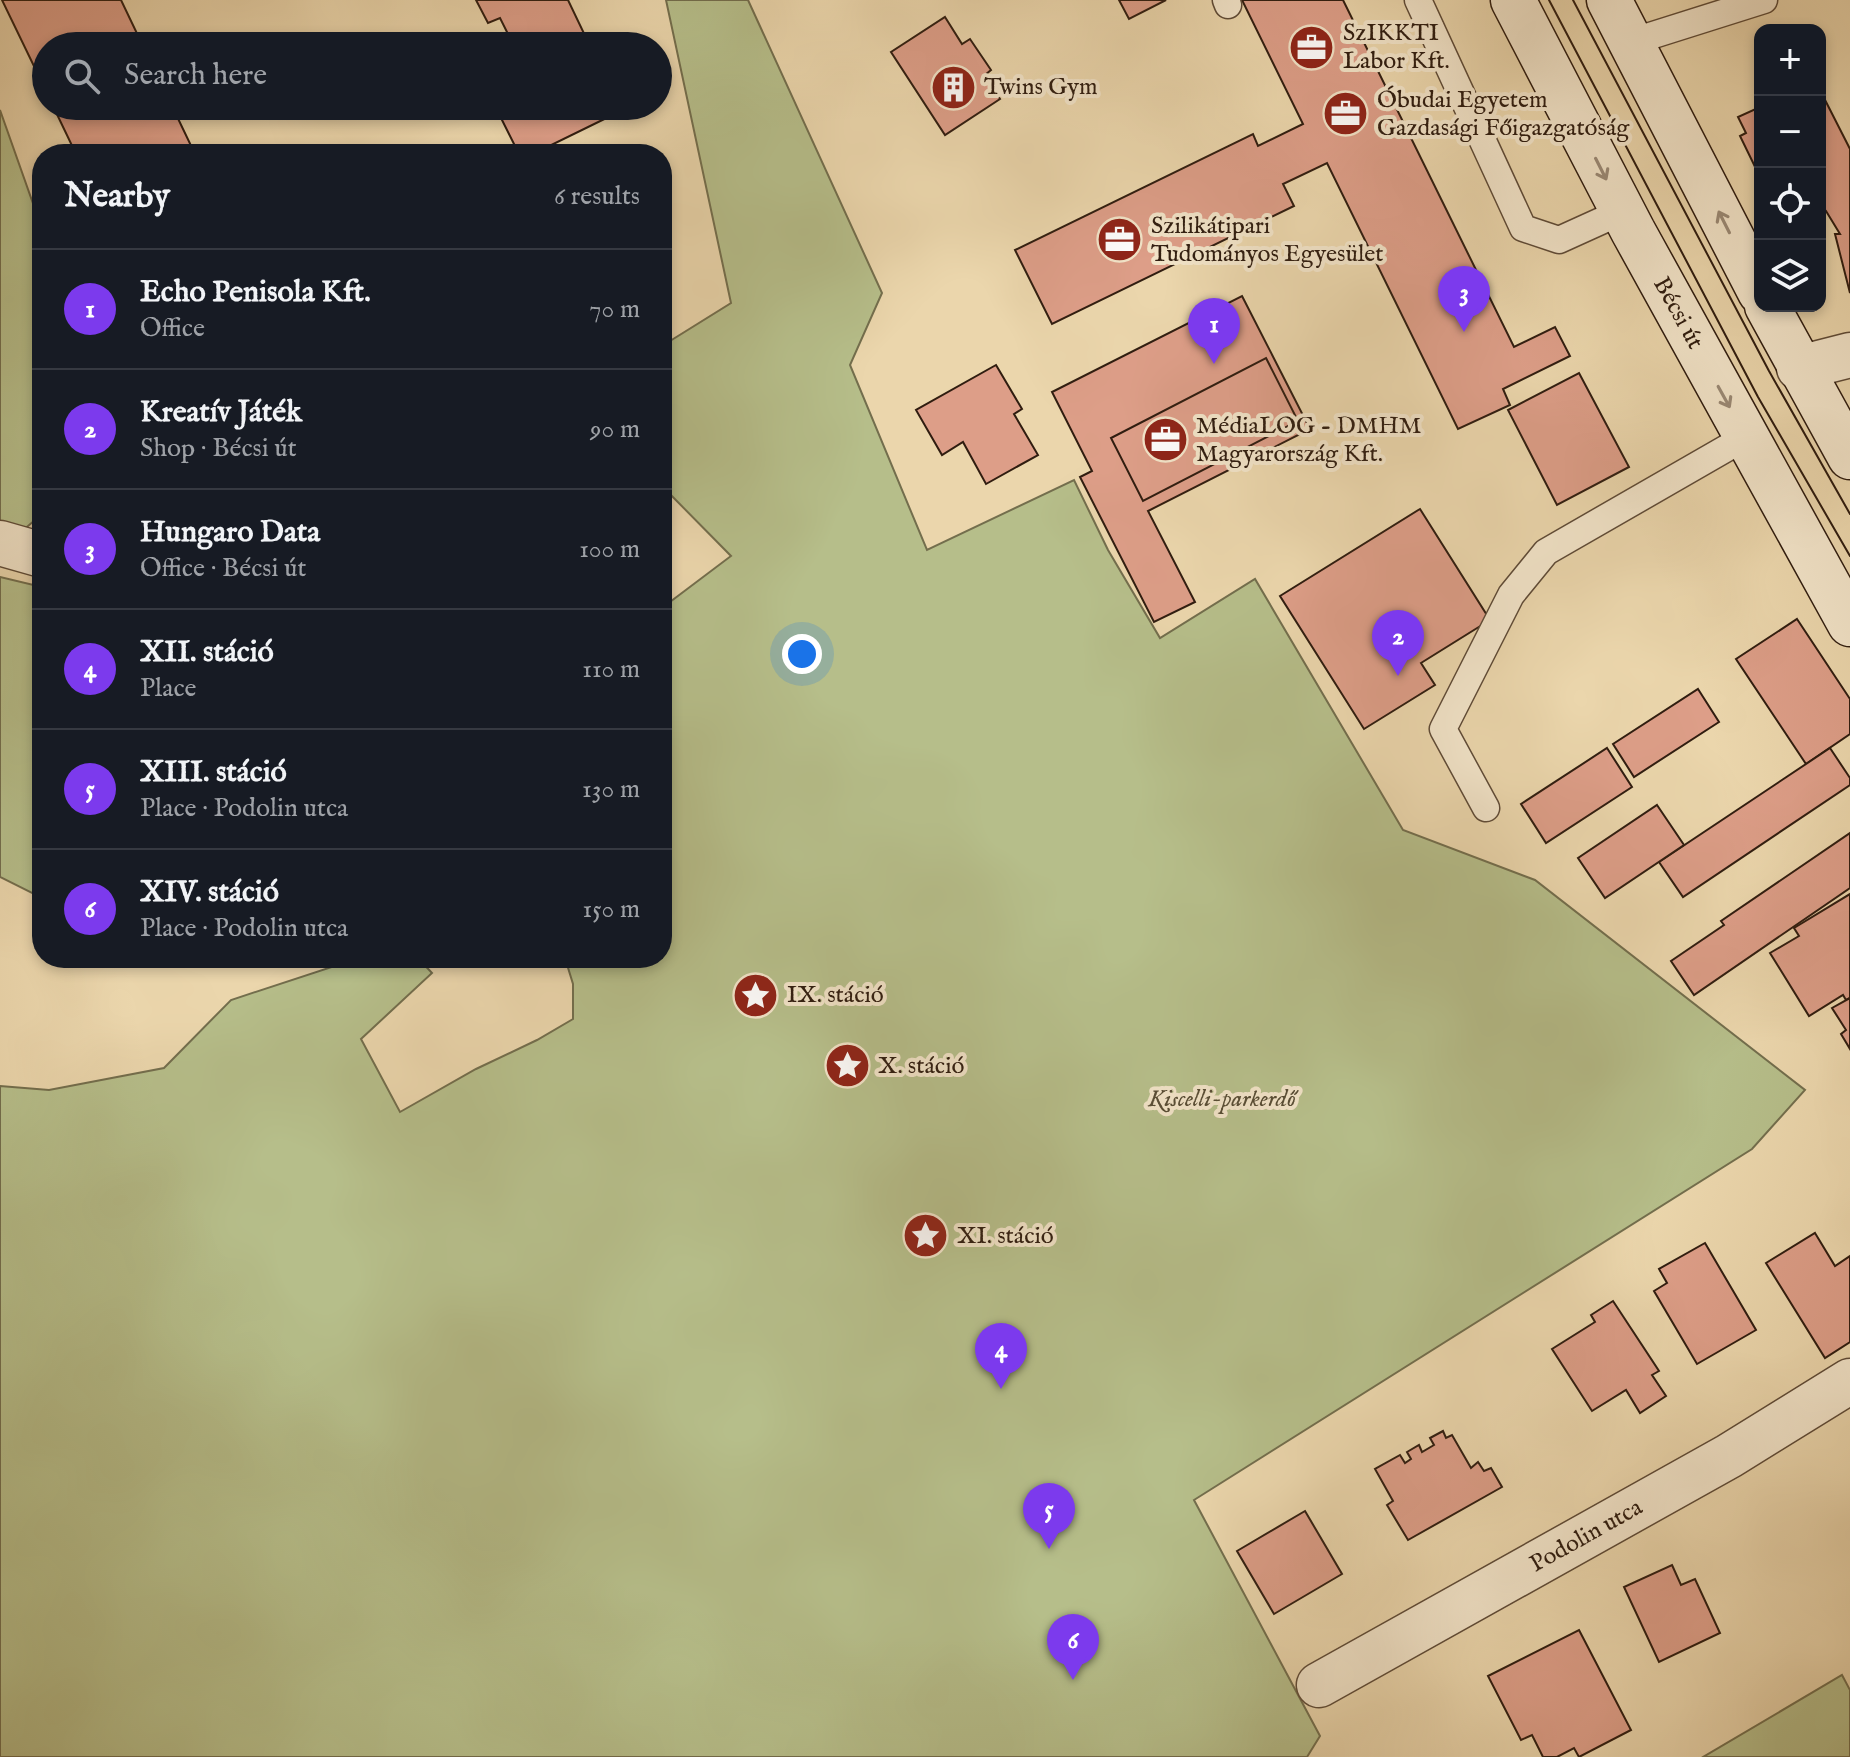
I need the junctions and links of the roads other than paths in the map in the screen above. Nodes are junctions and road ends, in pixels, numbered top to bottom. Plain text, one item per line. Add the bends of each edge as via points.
1 (1418, 0) edge
2 (1513, 0) edge
3 (1609, 0) edge
4 (1764, 0) edge
5 (1631, 42) junction
6 (1623, 211) junction
7 (1754, 280) edge
8 (1770, 312) edge
9 (1850, 355) edge
10 (1799, 368) junction
11 (1746, 437) junction
12 (1850, 457) edge
13 (0, 543) edge
14 (32, 552) edge
15 (1850, 624) edge
16 (1486, 808) dead end
17 (1850, 1381) edge
18 (1319, 1685) dead end

1 - 6 lane via 1523,228 1559,240
2 -> 6 main road, Bécsi út
3 - 5 main road
4 - 5 lane
7 -> 5 main road
6 -> 11 main road, Bécsi út
8 - 10 main road
9 - 10 main road
10 - 12 main road
11 - 15 main road, Bécsi út
11 - 16 lane via 1546,552 1511,595 1443,729
13 - 14 main road
17 - 18 main road, Podolin utca via 1729,1456

